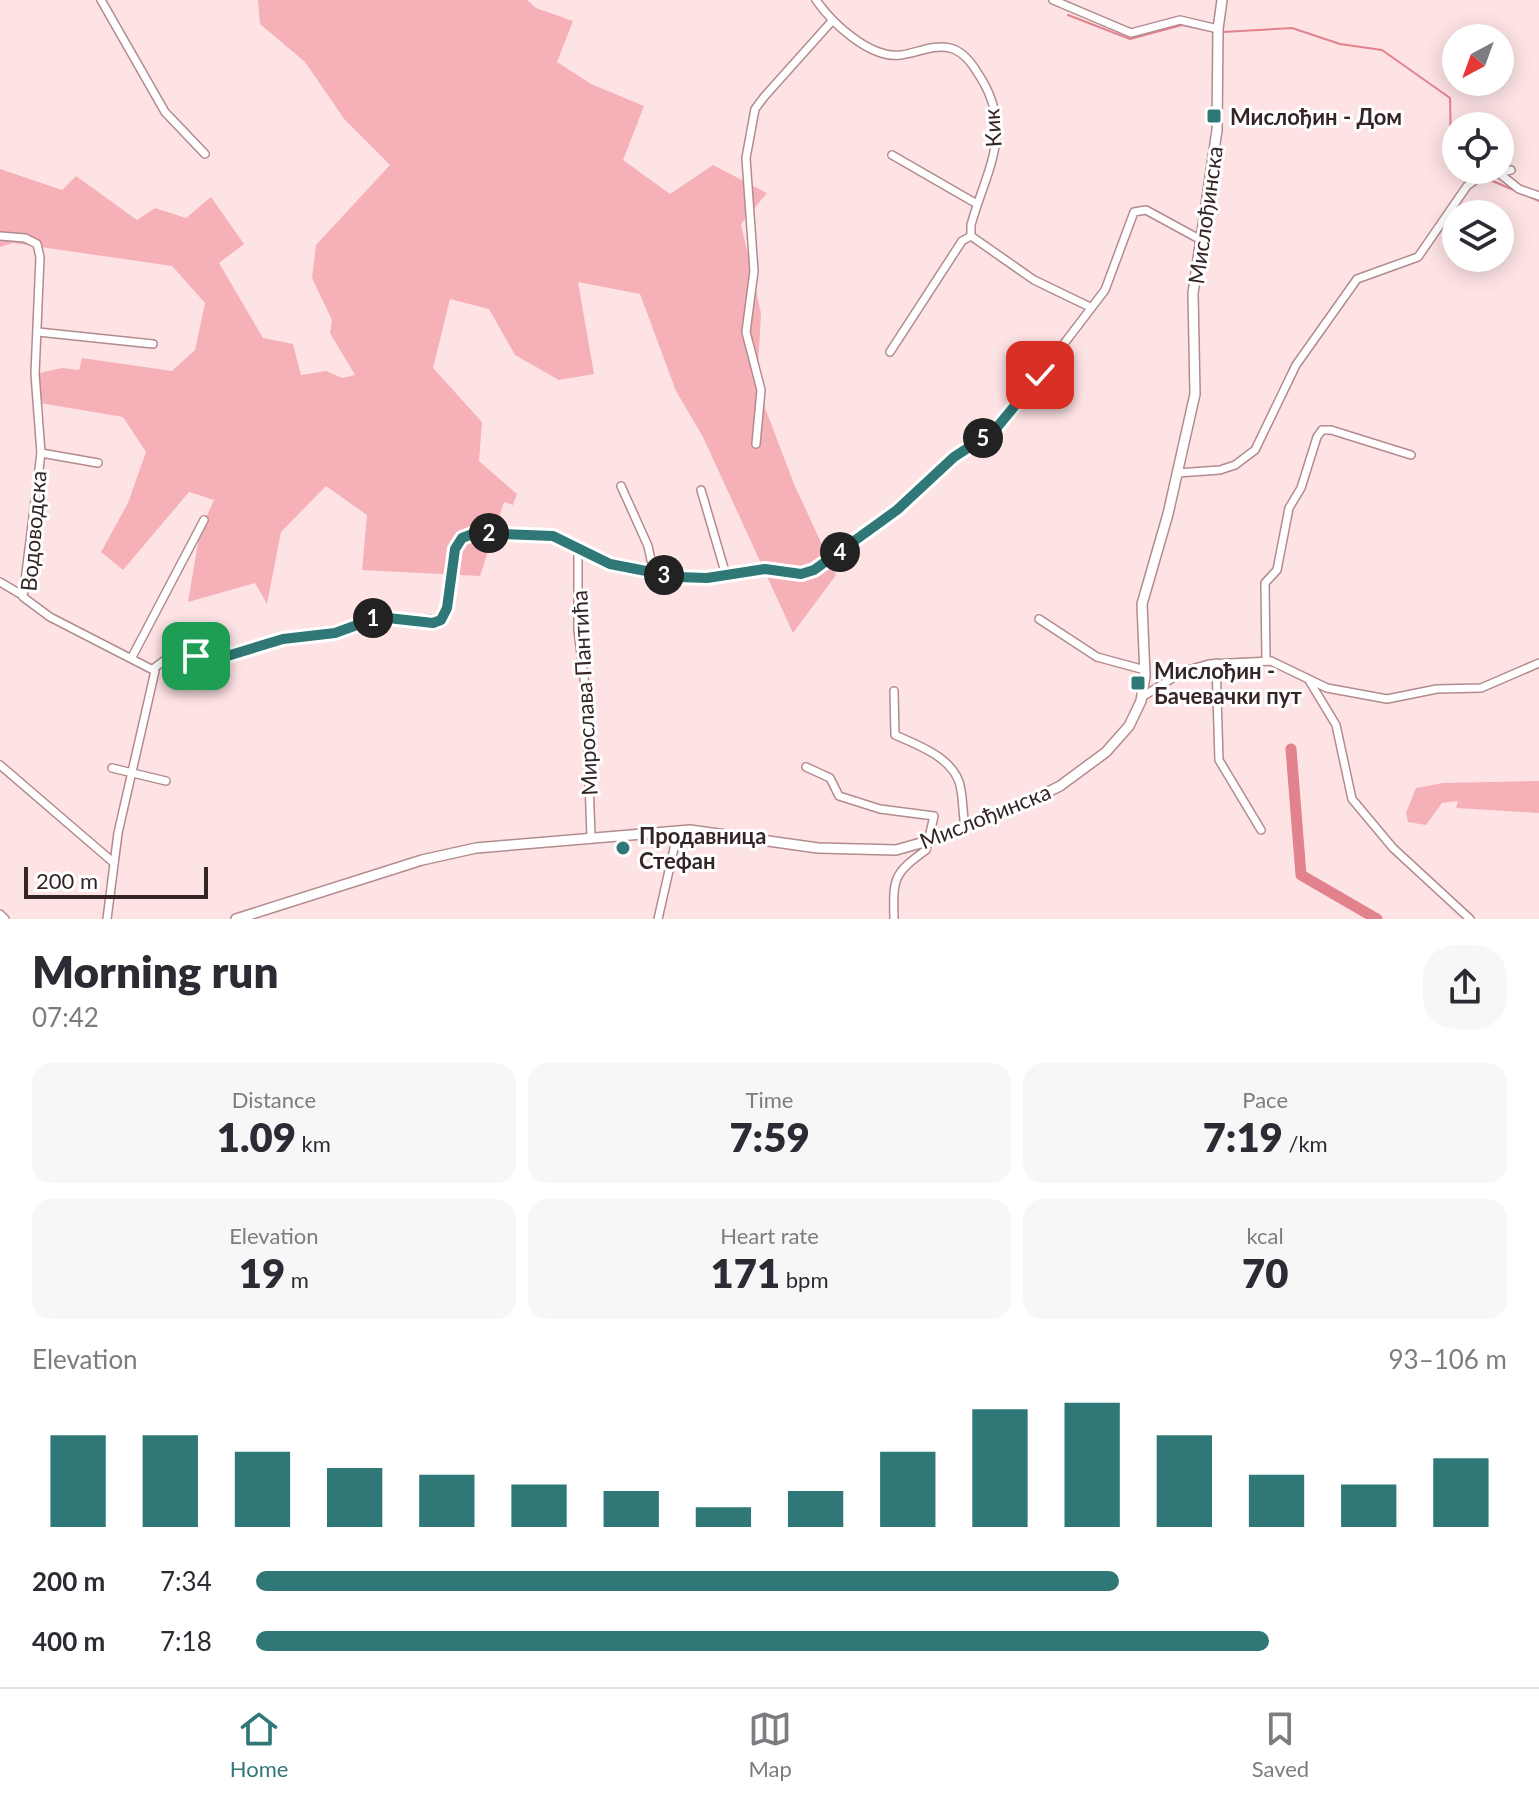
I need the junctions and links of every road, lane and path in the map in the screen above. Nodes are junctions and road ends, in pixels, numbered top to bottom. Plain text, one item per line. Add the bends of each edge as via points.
1 (101, 0) edge
2 (816, 0) edge
3 (1053, 0) edge
4 (1222, 0) edge
5 (832, 21) junction
6 (1218, 29) junction
7 (205, 154) dead end
8 (892, 155) dead end
9 (1470, 184) edge
10 (1513, 184) edge
11 (1539, 196) edge
12 (977, 204) junction
13 (0, 236) edge
14 (971, 236) junction
15 (1201, 240) junction
16 (1090, 307) junction
17 (38, 332) junction
18 (153, 344) dead end
19 (890, 352) dead end
20 (756, 444) dead end
21 (41, 453) junction
22 (1411, 455) dead end
23 (98, 463) dead end
24 (1177, 473) junction
25 (621, 486) dead end
26 (701, 490) dead end
27 (204, 520) dead end
28 (578, 548) junction
29 (654, 574) junction
30 (726, 575) junction
31 (0, 582) edge
32 (22, 595) junction
33 (1039, 619) dead end
34 (132, 657) junction
35 (1266, 661) junction
36 (1216, 663) junction
37 (1539, 663) edge
38 (153, 669) junction
39 (1145, 670) junction
40 (1310, 682) junction
41 (894, 691) dead end
42 (1142, 697) junction
43 (0, 765) edge
44 (806, 767) dead end
45 (112, 768) dead end
46 (132, 774) junction
47 (166, 781) dead end
48 (965, 828) junction
49 (1261, 830) dead end
50 (678, 831) junction
51 (591, 837) junction
52 (930, 841) junction
53 (114, 863) junction
54 (0, 914) edge
55 (5, 919) edge
56 (107, 919) edge
57 (236, 919) edge
58 (658, 919) edge
59 (894, 919) edge
60 (1470, 919) edge

1 - 7 street via 165,112
2 - 5 street, Кик
3 - 6 street via 1131,33 1180,20
4 - 6 main road, Мислођинска
5 - 12 street, Кик via 884,53 950,48 967,58 988,94 997,128 996,154
5 - 20 street via 755,109 747,139 754,271 746,332 761,390
6 - 15 main road, Мислођинска via 1218,125
8 - 12 street
9 - 24 street via 1418,257 1357,279 1296,365 1255,450 1220,470
10 - 11 street
12 - 14 street, Кик
13 - 17 street, Водоводска via 37,244
14 - 16 street via 1034,280
14 - 19 street via 962,241
15 - 16 street via 1150,212 1136,210 1105,290
15 - 24 main road, Мислођинска via 1193,301 1196,387
16 - 30 street via 1003,422 847,547 801,574 765,569
17 - 18 street
17 - 21 street, Водоводска via 35,374
21 - 23 street
21 - 32 street, Водоводска
22 - 35 street via 1331,430 1322,430 1317,437 1289,508 1277,570 1265,583
24 - 39 main road, Мислођинска via 1142,604
25 - 29 street via 648,546
26 - 30 street
27 - 34 street
28 - 29 street via 610,564
28 - 38 street via 546,534 467,535 455,549 441,620 379,617 335,633 283,639 224,657 174,653
28 - 51 street, Мирослава Пантића
29 - 30 street
31 - 32 street
32 - 34 street, Водоводска via 50,617
33 - 39 street via 1097,657
34 - 38 street, Водоводска
35 - 36 street
35 - 40 street
36 - 42 street via 1191,668
36 - 49 street via 1219,760
37 - 40 street via 1481,688 1437,689 1387,699
38 - 46 street
39 - 42 main road, Мислођинска
40 - 60 street via 1336,725 1352,799 1393,848
41 - 48 street via 895,735 954,769
42 - 48 main road, Мислођинска via 1129,726 1098,759 1052,791
43 - 53 street
44 - 52 street via 830,778 839,796 880,809 934,816
45 - 46 street
46 - 47 street
46 - 53 street
48 - 52 main road, Мислођинска
50 - 51 main road, Мислођинска
50 - 52 main road, Мислођинска via 837,850 889,851
50 - 58 street
51 - 57 main road, Мислођинска via 455,851
52 - 59 street via 899,870
53 - 56 street
54 - 55 street

